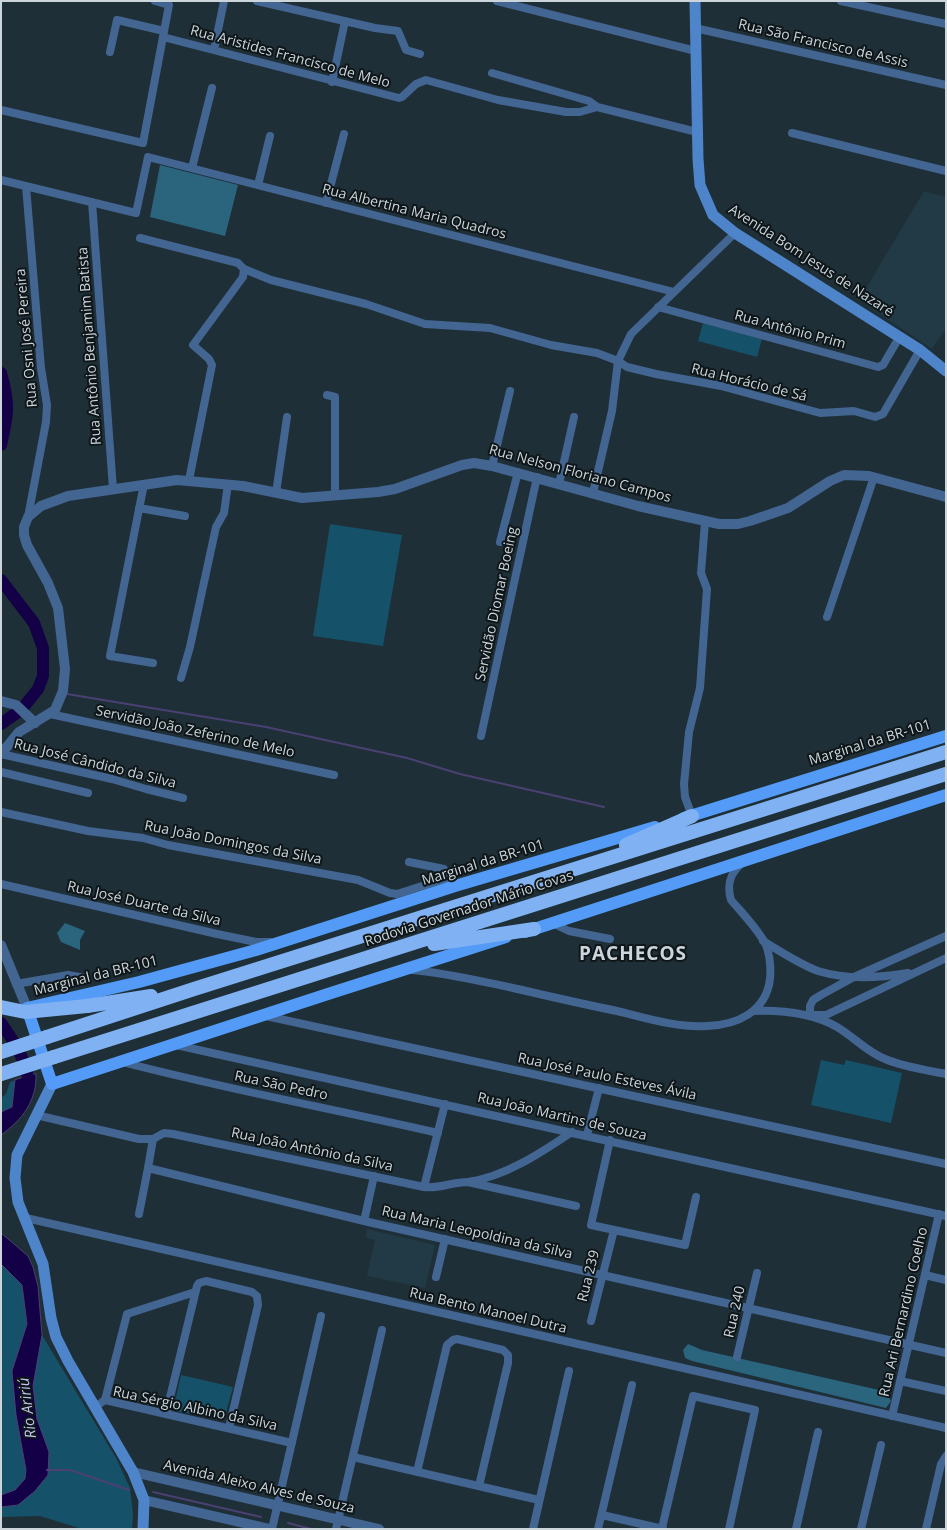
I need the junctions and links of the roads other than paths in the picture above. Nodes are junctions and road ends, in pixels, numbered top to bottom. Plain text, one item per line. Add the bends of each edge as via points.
1 (155, 1) edge
2 (224, 1) edge
3 (257, 1) edge
4 (496, 1) edge
5 (695, 1) edge
6 (841, 1) edge
7 (344, 21) junction
8 (946, 24) edge
9 (695, 28) junction
10 (164, 34) junction
11 (214, 50) junction
12 (696, 51) junction
13 (110, 52) dead end
14 (420, 54) dead end
15 (492, 73) dead end
16 (332, 82) junction
17 (946, 85) edge
18 (212, 88) dead end
19 (597, 107) junction
20 (1, 110) edge
21 (697, 132) junction
22 (792, 133) dead end
23 (344, 134) dead end
24 (270, 136) dead end
25 (192, 168) junction
26 (946, 171) edge
27 (1, 180) edge
28 (258, 185) junction
29 (26, 186) junction
30 (92, 202) junction
31 (326, 203) junction
32 (736, 232) junction
33 (140, 238) dead end
34 (244, 269) junction
35 (674, 292) junction
36 (658, 307) junction
37 (900, 336) junction
38 (920, 350) junction
39 (618, 361) junction
40 (946, 371) edge
41 (510, 391) dead end
42 (328, 396) dead end
43 (287, 417) dead end
44 (574, 418) dead end
45 (492, 466) junction
46 (518, 472) junction
47 (537, 477) junction
48 (874, 477) junction
49 (189, 480) junction
50 (144, 484) junction
51 (228, 484) junction
52 (559, 484) junction
53 (114, 489) junction
54 (276, 493) junction
55 (593, 494) junction
56 (335, 496) junction
57 (946, 497) edge
58 (139, 508) junction
59 (185, 516) dead end
60 (28, 517) junction
61 (705, 522) junction
62 (500, 542) dead end
63 (827, 617) dead end
64 (153, 663) dead end
65 (181, 678) dead end
66 (1, 701) edge
67 (50, 714) junction
68 (32, 720) junction
69 (481, 736) dead end
70 (946, 736) edge
71 (946, 752) edge
72 (1, 754) edge
73 (1, 772) edge
74 (946, 774) edge
75 (334, 775) dead end
76 (88, 793) dead end
77 (946, 795) edge
78 (183, 798) dead end
79 (1, 812) edge
80 (692, 816) junction
81 (746, 859) junction
82 (409, 862) dead end
83 (554, 876) junction
84 (452, 883) junction
85 (1, 884) edge
86 (552, 923) junction
87 (534, 928) junction
88 (946, 936) edge
89 (610, 939) dead end
90 (763, 941) junction
91 (282, 942) junction
92 (1, 945) edge
93 (389, 951) junction
94 (780, 951) junction
95 (946, 958) edge
96 (770, 962) junction
97 (946, 964) edge
98 (403, 970) junction
99 (919, 971) junction
100 (854, 977) junction
101 (869, 977) junction
102 (85, 978) dead end
103 (16, 984) junction
104 (194, 989) junction
105 (872, 993) junction
106 (766, 994) junction
107 (1, 1006) edge
108 (27, 1008) junction
109 (754, 1011) junction
110 (771, 1011) junction
111 (262, 1015) junction
112 (810, 1015) junction
113 (172, 1045) junction
114 (1, 1052) edge
115 (120, 1062) junction
116 (1, 1074) edge
117 (946, 1074) edge
118 (52, 1084) junction
119 (600, 1088) junction
120 (445, 1104) junction
121 (36, 1115) junction
122 (572, 1132) junction
123 (438, 1133) junction
124 (587, 1136) junction
125 (153, 1139) junction
126 (610, 1140) junction
127 (946, 1164) edge
128 (148, 1168) junction
129 (374, 1176) junction
130 (468, 1182) junction
131 (424, 1187) junction
132 (696, 1197) dead end
133 (576, 1206) dead end
134 (139, 1214) dead end
135 (943, 1215) edge
136 (26, 1218) junction
137 (364, 1221) junction
138 (613, 1234) junction
139 (445, 1239) junction
140 (757, 1273) dead end
141 (602, 1275) junction
142 (925, 1275) junction
143 (436, 1277) dead end
144 (946, 1280) edge
145 (196, 1292) junction
146 (749, 1308) junction
147 (322, 1316) dead end
148 (591, 1321) dead end
149 (382, 1330) dead end
150 (909, 1344) junction
151 (946, 1352) edge
152 (737, 1356) dead end
153 (569, 1371) dead end
154 (900, 1381) junction
155 (632, 1384) dead end
156 (946, 1391) edge
157 (105, 1400) junction
158 (94, 1407) junction
159 (166, 1414) junction
160 (892, 1416) junction
161 (229, 1428) junction
162 (946, 1428) edge
163 (818, 1432) dead end
164 (292, 1443) junction
165 (881, 1445) dead end
166 (946, 1456) edge
167 (353, 1457) junction
168 (133, 1472) junction
169 (417, 1472) junction
170 (479, 1486) junction
171 (144, 1500) junction
172 (540, 1500) junction
173 (277, 1505) junction
174 (602, 1515) junction
175 (337, 1524) edge
176 (143, 1529) edge
177 (271, 1529) edge
178 (379, 1529) edge
179 (533, 1529) edge
180 (598, 1529) edge
181 (663, 1529) edge
182 (729, 1529) edge
183 (796, 1529) edge
184 (861, 1529) edge
185 (926, 1529) edge

1 - 10 street via 169,4
2 - 11 street
3 - 7 street
4 - 12 street
5 - 9 main road, Avenida Bom Jesus de Nazaré
6 - 8 street
7 - 14 street via 398,31 406,50
7 - 16 street
9 - 12 main road, Avenida Bom Jesus de Nazaré
9 - 17 street, Rua São Francisco de Assis
10 - 11 street, Rua Aristides Francisco de Melo
10 - 13 street, Rua Aristides Francisco de Melo via 117,20
10 - 20 street via 143,143
11 - 16 street, Rua Aristides Francisco de Melo
12 - 21 main road, Avenida Bom Jesus de Nazaré
15 - 19 street via 589,101
16 - 19 street, Rua Aristides Francisco de Melo via 402,98 416,84 426,80 498,100 566,112
18 - 25 street
19 - 21 street, Rua Aristides Francisco de Melo
21 - 32 main road, Avenida Bom Jesus de Nazaré via 700,185 714,215
22 - 26 street
23 - 31 street
24 - 28 street
25 - 28 street, Rua Albertina Maria Quadros
25 - 30 street, Rua Albertina Maria Quadros via 148,157 136,213
27 - 29 street
28 - 31 street, Rua Albertina Maria Quadros
29 - 30 street
29 - 60 street, Rua Osni José Pereira via 47,405
30 - 53 street, Rua Antônio Benjamim Batista
31 - 35 street, Rua Albertina Maria Quadros
32 - 35 street
32 - 37 main road, Avenida Bom Jesus de Nazaré
33 - 34 street, Rua Horácio de Sá via 238,263
34 - 39 street, Rua Horácio de Sá via 271,280 366,304 425,324 490,328 551,345 597,353
34 - 49 street via 243,277 193,346 209,359 212,366
35 - 36 street
36 - 37 street, Rua Antônio Prim via 878,367 884,365
36 - 39 street via 631,334
37 - 38 main road, Avenida Bom Jesus de Nazaré
38 - 39 street, Rua Horácio de Sá via 883,414 875,417 854,411 820,414 734,389 627,367
38 - 40 main road, Avenida Bom Jesus de Nazaré
39 - 55 street via 612,411
41 - 45 street
42 - 56 street via 335,397
43 - 54 street
44 - 52 street
45 - 46 street, Rua Nelson Floriano Campos
45 - 56 street, Rua Nelson Floriano Campos via 468,464 388,490
46 - 47 street, Rua Nelson Floriano Campos
46 - 62 street
47 - 52 street, Rua Nelson Floriano Campos
47 - 69 street, Servidão Diomar Boeing
48 - 57 street, Rua Nelson Floriano Campos
48 - 61 street, Rua Nelson Floriano Campos via 837,477 795,505 763,518 729,525
48 - 63 street
49 - 50 street, Rua Nelson Floriano Campos
49 - 51 street, Rua Nelson Floriano Campos
50 - 53 street, Rua Nelson Floriano Campos
50 - 58 street
51 - 54 street, Rua Nelson Floriano Campos
51 - 65 street via 224,513 216,527
52 - 55 street, Rua Nelson Floriano Campos
53 - 60 street, Rua Nelson Floriano Campos via 58,499 41,506
54 - 56 street, Rua Nelson Floriano Campos via 302,498
55 - 61 street, Rua Nelson Floriano Campos
58 - 59 street
58 - 64 street via 110,656
60 - 67 street via 24,526 25,540 54,596 62,631 65,682 61,700
61 - 80 street via 701,573 707,589 700,688 689,732 684,784
66 - 68 street via 16,705
67 - 68 street
67 - 75 street, Servidão João Zeferino de Melo
68 - 72 street
70 - 80 main road, Marginal da BR-101
71 - 83 highway, Rodovia Governador Mário Covas
72 - 78 street, Rua José Cândido da Silva
73 - 76 street
74 - 93 highway, Rodovia Governador Mário Covas
77 - 81 main road
79 - 84 street, Rua João Domingos da Silva via 358,880 396,894 444,879
80 - 83 highway
80 - 84 main road, Marginal da BR-101
81 - 86 main road
81 - 90 street via 730,876 729,892 731,900
82 - 84 street via 444,870
83 - 104 highway, Rodovia Governador Mário Covas
84 - 91 main road, Marginal da BR-101
85 - 91 street, Rua José Duarte da Silva via 217,934 256,942
86 - 87 main road
86 - 89 street
87 - 93 highway
87 - 98 main road
88 - 100 street
90 - 94 street
90 - 96 street
91 - 108 main road, Marginal da BR-101 via 139,982
92 - 103 street
93 - 116 highway, Rodovia Governador Mário Covas, bridge
94 - 96 street
94 - 100 street via 818,970
95 - 99 street
96 - 106 street
97 - 99 street
98 - 109 street via 449,974 687,1026 731,1023
98 - 111 main road
99 - 101 street
99 - 105 street
100 - 101 street
100 - 112 street via 813,1000
101 - 105 street
102 - 103 street via 68,975
103 - 108 street
104 - 107 highway, bridge via 25,1012
104 - 114 highway, Rodovia Governador Mário Covas, bridge
105 - 112 street via 826,1015
106 - 109 street
106 - 110 street via 766,1003
108 - 118 main road
109 - 110 street
110 - 112 street
111 - 113 main road
111 - 119 street, Rua José Paulo Esteves Ávila
112 - 117 street via 836,1027 886,1060
113 - 115 main road
113 - 120 street, Rua João Martins de Souza
115 - 118 main road
115 - 123 street, Rua São Pedro
118 - 121 main road
119 - 124 street
119 - 127 street, Rua José Paulo Esteves Ávila
120 - 122 street, Rua João Martins de Souza
120 - 123 street
121 - 125 street via 139,1139
121 - 136 main road via 17,1155 15,1168 18,1202
122 - 124 street, Rua João Martins de Souza
122 - 130 street via 528,1160 487,1178
123 - 131 street
124 - 126 street, Rua João Martins de Souza
125 - 128 street
125 - 129 street, Rua João Antônio da Silva via 164,1133 173,1134
126 - 135 street, Rua João Martins de Souza
126 - 138 street via 591,1225
128 - 134 street
128 - 137 street, Rua Maria Leopoldina da Silva
129 - 131 street, Rua João Antônio da Silva
129 - 137 street
130 - 131 street, Rua João Antônio da Silva
130 - 133 street
132 - 138 street via 685,1245
135 - 142 street, Rua Ari Bernardino Coelho
136 - 158 main road via 43,1264 56,1338
136 - 160 street, Rua Bento Manoel Dutra
137 - 139 street, Rua Maria Leopoldina da Silva
138 - 141 street, Rua 239
139 - 141 street, Rua Maria Leopoldina da Silva
139 - 143 street
140 - 146 street, Rua 240
141 - 146 street, Rua Maria Leopoldina da Silva
141 - 148 street, Rua 239
142 - 144 street
142 - 150 street, Rua Ari Bernardino Coelho
145 - 157 street via 127,1314
145 - 159 street
145 - 161 street via 199,1283 206,1281 257,1296 258,1305
146 - 150 street, Rua Maria Leopoldina da Silva
146 - 152 street, Rua 240
147 - 164 street
149 - 167 street
150 - 151 street, Rua Maria Leopoldina da Silva
150 - 154 street, Rua Ari Bernardino Coelho
153 - 172 street
154 - 156 street
154 - 160 street, Rua Ari Bernardino Coelho
155 - 174 street
157 - 158 street, Rua Sérgio Albino da Silva
157 - 159 street, Rua Sérgio Albino da Silva
158 - 168 main road
159 - 161 street, Rua Sérgio Albino da Silva
160 - 162 street, Rua Bento Manoel Dutra
161 - 164 street, Rua Sérgio Albino da Silva
163 - 183 street
164 - 173 street
165 - 184 street
166 - 185 street via 941,1464
167 - 169 street
167 - 175 street
168 - 171 main road
168 - 173 street, Avenida Aleixo Alves de Souza
169 - 170 street
169 - 170 street via 446,1348 449,1342 457,1339 503,1350 508,1355
170 - 172 street
171 - 176 main road
171 - 177 street
172 - 179 street
173 - 175 street, Avenida Aleixo Alves de Souza
173 - 177 street
174 - 180 street
174 - 181 street
175 - 178 street, Avenida Aleixo Alves de Souza
181 - 182 street via 693,1396 755,1410

